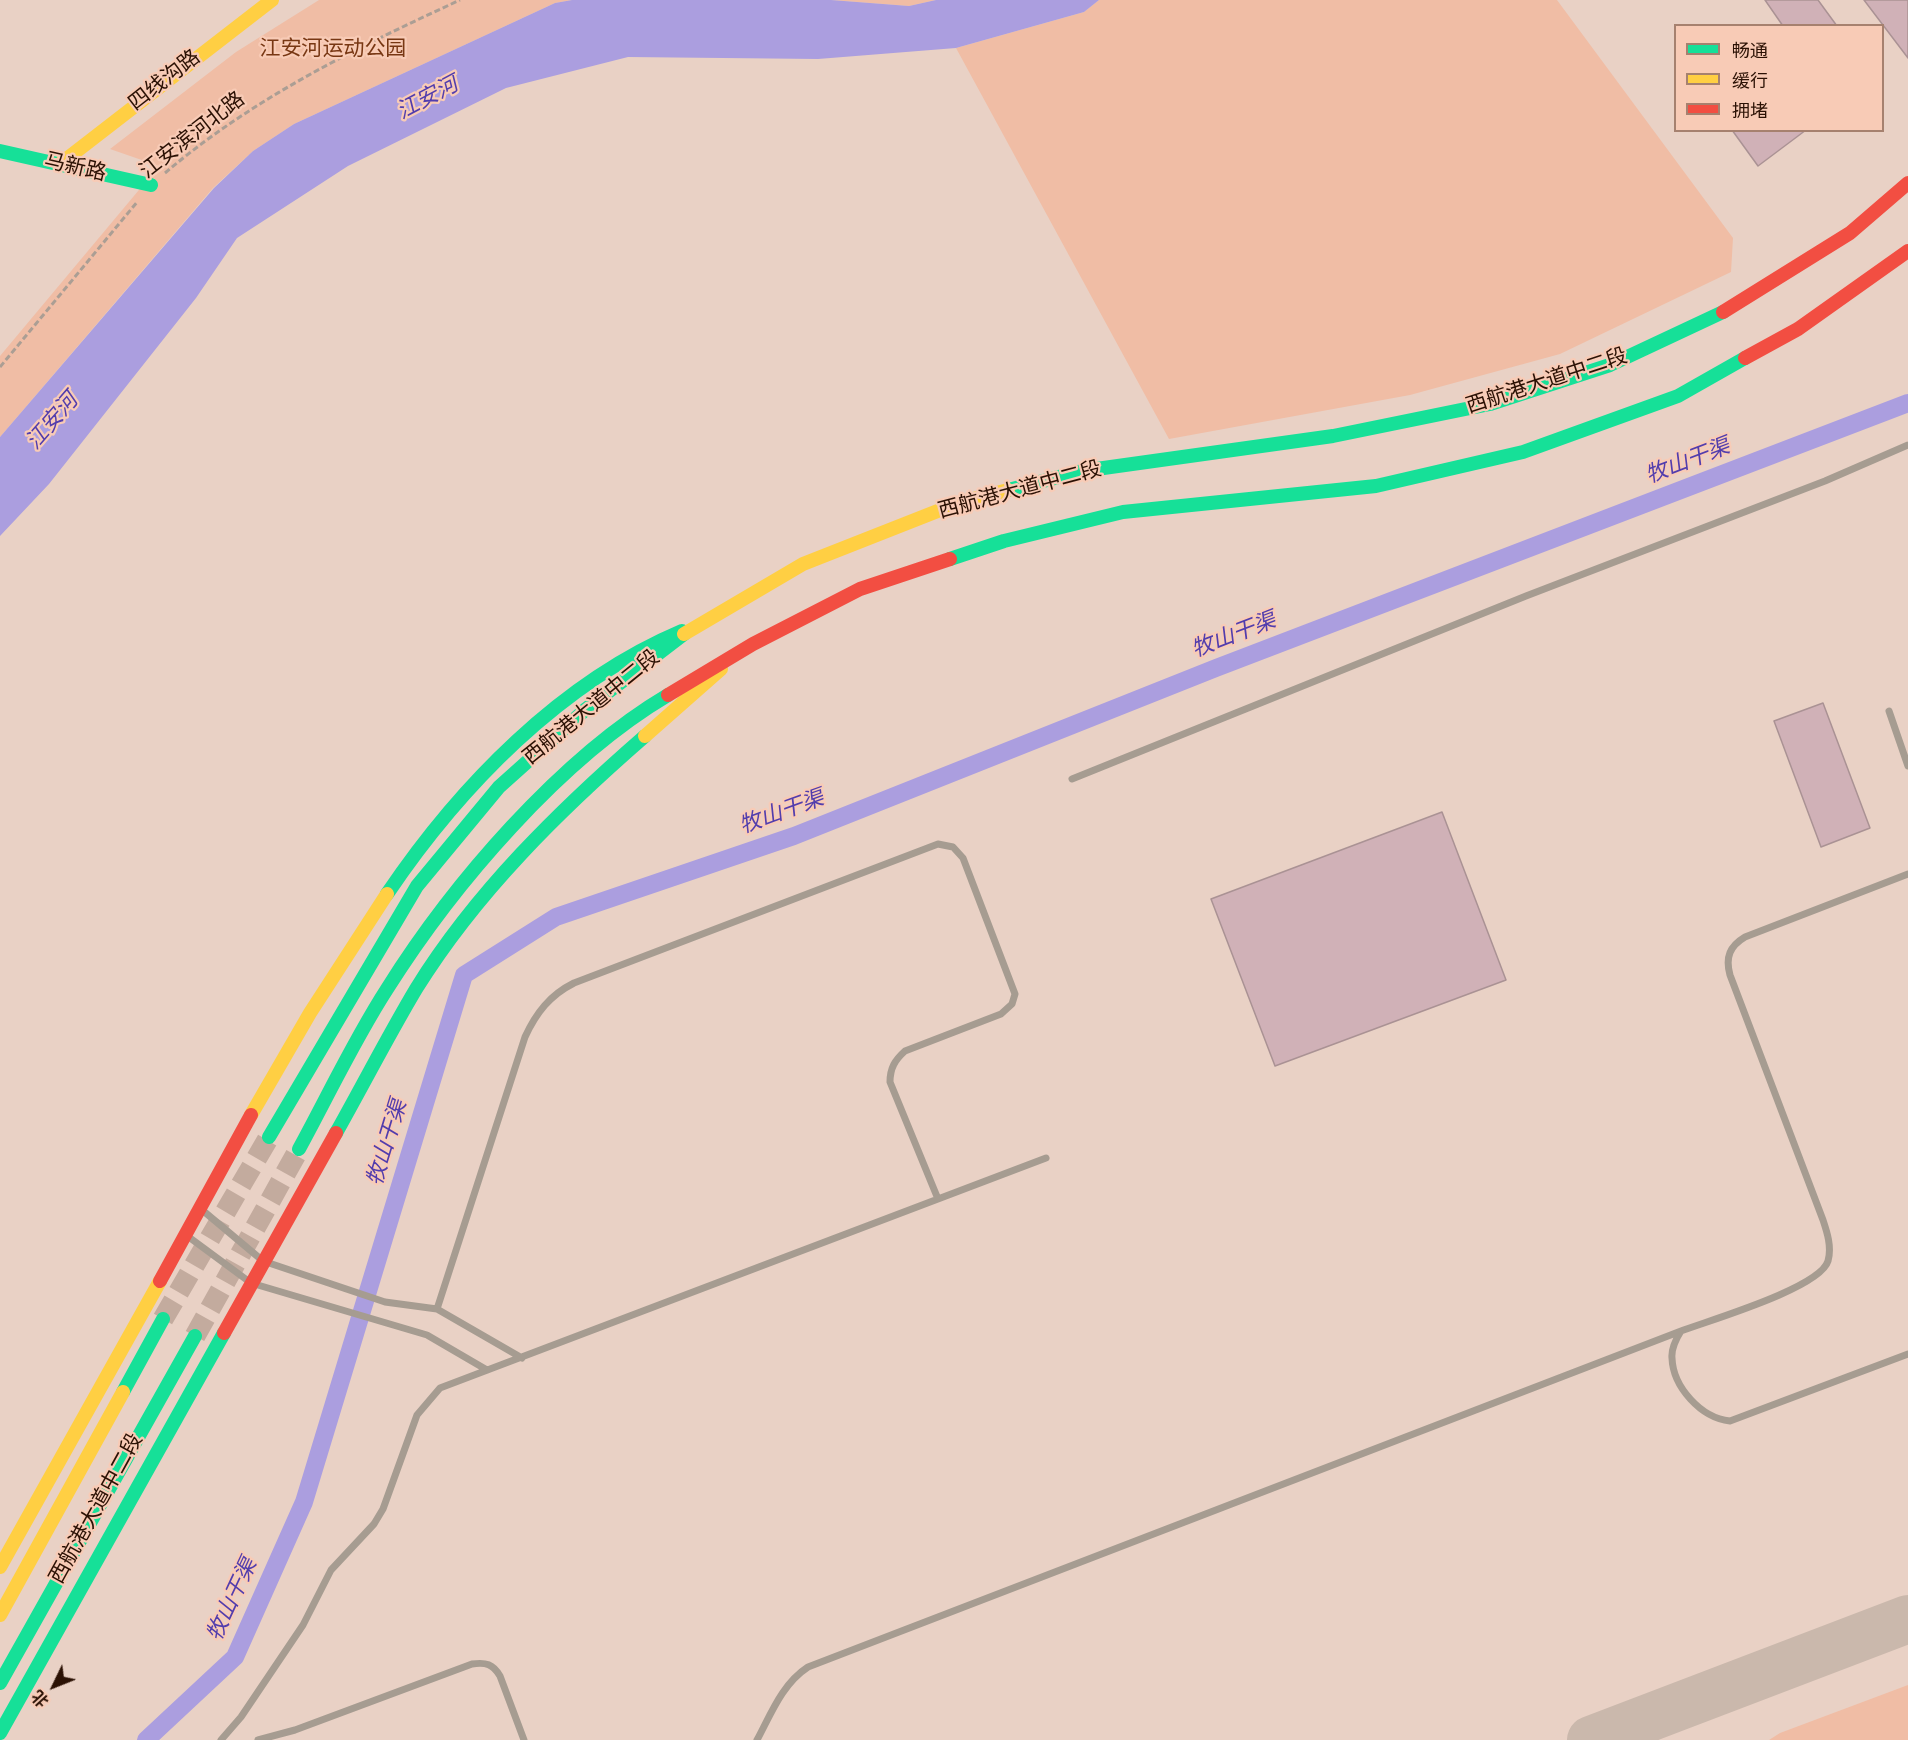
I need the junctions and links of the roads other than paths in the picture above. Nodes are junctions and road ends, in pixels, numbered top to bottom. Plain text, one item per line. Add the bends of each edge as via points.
1 (272, 0) edge
2 (0, 151) edge
3 (60, 164) junction
4 (1908, 183) edge
5 (151, 185) road end
6 (1908, 250) edge
7 (1908, 445) edge
8 (693, 627) junction
9 (740, 652) junction
10 (1889, 711) dead end
11 (1908, 766) edge
12 (1072, 779) dead end
13 (1908, 874) edge
14 (269, 1137) tunnel mouth
15 (299, 1149) tunnel mouth
16 (1046, 1158) dead end
17 (938, 1199) junction
18 (200, 1208) junction
19 (186, 1235) junction
20 (263, 1261) junction
21 (251, 1282) junction
22 (437, 1309) junction
23 (163, 1320) tunnel mouth
24 (1681, 1331) junction
25 (195, 1335) tunnel mouth
26 (1908, 1354) edge
27 (522, 1358) junction
28 (487, 1370) junction
29 (0, 1567) edge
30 (0, 1616) edge
31 (0, 1683) edge
32 (0, 1733) edge
33 (221, 1740) edge
34 (258, 1740) edge
35 (524, 1740) edge
36 (757, 1740) edge

1 - 3 main road, 四线沟路
2 - 3 main road, 马新路
3 - 5 main road, 马新路
4 - 8 main road, 西航港大道中二段 via 1850,233 1734,307 1610,365 1490,404 1333,436 1082,471 958,503 802,564
6 - 9 main road, 西航港大道中二段 via 1798,329 1678,396 1522,453 1376,486 1123,512 1004,541 860,589
7 - 12 lane
8 - 14 main road, 西航港大道中二段 via 586,708 491,796 417,886
8 - 18 main road via 641,647 586,682 469,789 410,858 360,929
9 - 15 main road, 西航港大道中二段 via 647,707 579,760 511,829 447,903 386,990
9 - 20 main road via 543,830 456,932 417,988
10 - 11 lane
13 - 24 lane via 1746,937 1729,953 1730,975 1823,1220 1828,1262 1812,1280
16 - 17 lane
17 - 22 lane via 890,1082 890,1073 897,1058 906,1051 1001,1014 1012,1004 1015,994 963,858 953,847 939,844 574,983 548,1001 525,1037
17 - 27 lane
18 - 19 main road
18 - 20 lane
19 - 21 lane
19 - 29 main road
20 - 21 main road
20 - 22 lane via 385,1302
21 - 28 lane via 427,1335
21 - 32 main road
22 - 27 lane
23 - 30 main road, 西航港大道中二段
24 - 26 lane via 1671,1356 1677,1376 1706,1414 1722,1420 1745,1417
24 - 36 lane via 808,1667 781,1694
25 - 31 main road, 西航港大道中二段
27 - 28 lane
28 - 33 lane via 440,1388 422,1407 374,1524 331,1570 303,1625
34 - 35 lane via 482,1663 495,1668 500,1676

